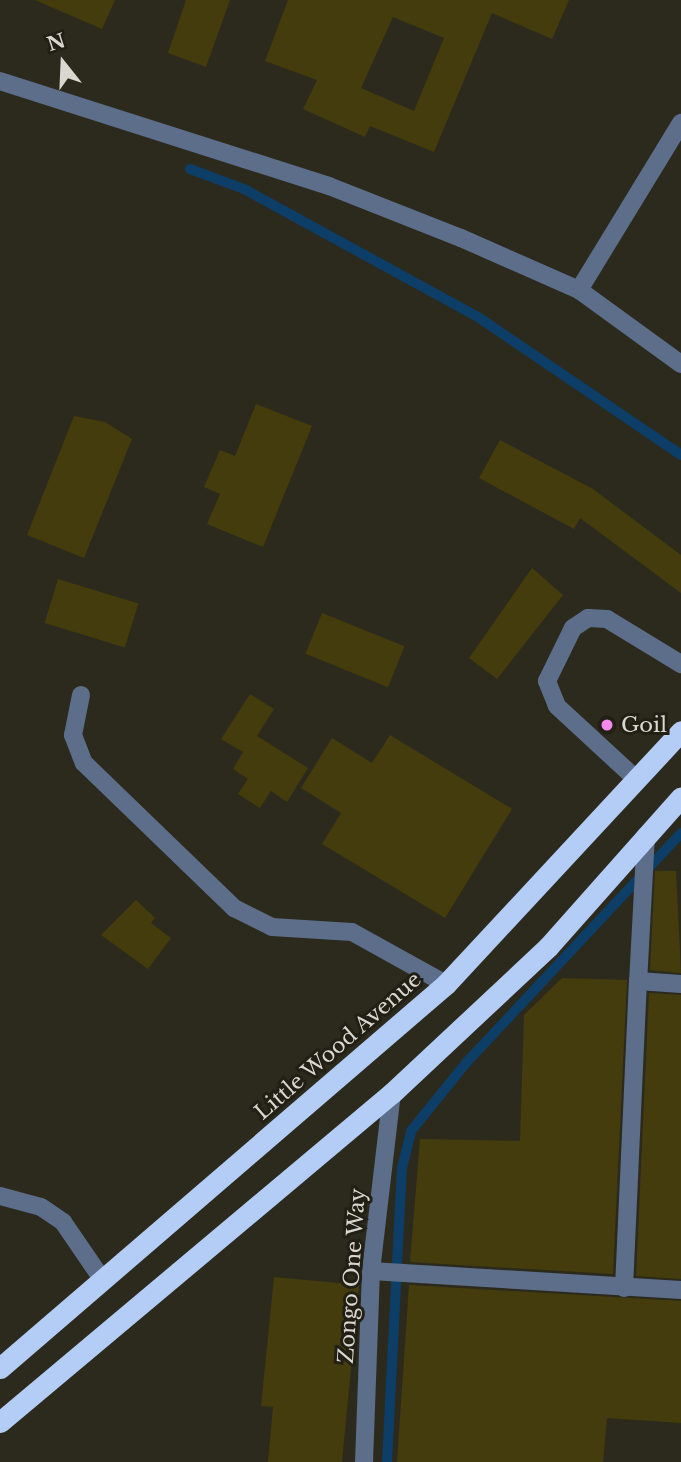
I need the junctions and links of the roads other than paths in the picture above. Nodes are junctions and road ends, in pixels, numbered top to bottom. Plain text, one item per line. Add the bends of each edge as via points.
1 (0, 81) edge
2 (681, 123) edge
3 (579, 290) junction
4 (681, 364) edge
5 (681, 664) edge
6 (81, 695) dead end
7 (681, 731) edge
8 (636, 779) junction
9 (681, 797) edge
10 (646, 835) junction
11 (638, 981) junction
12 (446, 984) junction
13 (681, 984) edge
14 (392, 1093) junction
15 (0, 1196) edge
16 (371, 1271) junction
17 (102, 1279) junction
18 (624, 1288) junction
19 (681, 1290) edge
20 (0, 1368) edge
21 (0, 1422) edge
22 (364, 1462) edge

1 - 3 street via 329,186
2 - 3 street
3 - 4 street
5 - 8 street via 607,619 588,618 573,628 547,681 557,706
6 - 12 street via 73,735 83,763 234,908 272,927 352,932
7 - 8 highway, Little Wood Avenue
8 - 12 highway, Little Wood Avenue
9 - 10 highway
10 - 11 street
10 - 14 highway via 548,947
11 - 13 street
11 - 18 street
12 - 17 highway, Little Wood Avenue
14 - 16 street, Zongo One Way
14 - 21 highway
15 - 17 street via 41,1207 63,1223
16 - 18 street
16 - 22 street, Zongo One Way
17 - 20 highway, Little Wood Avenue
18 - 19 street

